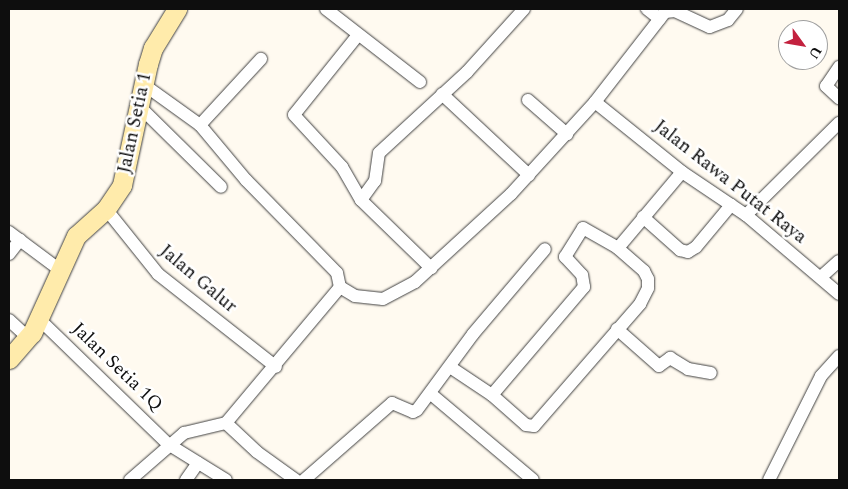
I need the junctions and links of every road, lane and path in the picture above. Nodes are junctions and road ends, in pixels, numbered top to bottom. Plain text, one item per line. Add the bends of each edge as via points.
1 (326, 9) edge
2 (524, 9) edge
3 (647, 9) edge
4 (737, 9) edge
5 (172, 11) edge
6 (663, 13) edge
7 (358, 35) junction
8 (261, 59) dead end
9 (839, 67) edge
10 (420, 82) dead end
11 (143, 84) junction
12 (442, 94) junction
13 (839, 98) edge
14 (528, 100) dead end
15 (595, 102) junction
16 (139, 106) junction
17 (839, 123) edge
18 (200, 126) junction
19 (567, 134) junction
20 (682, 172) junction
21 (529, 175) junction
22 (221, 187) dead end
23 (361, 200) junction
24 (731, 204) junction
25 (106, 209) junction
26 (746, 215) junction
27 (643, 218) junction
28 (9, 232) edge
29 (20, 240) junction
30 (618, 248) junction
31 (545, 249) dead end
32 (9, 254) edge
33 (839, 260) edge
34 (431, 268) junction
35 (60, 270) junction
36 (821, 277) junction
37 (340, 287) junction
38 (839, 294) edge
39 (38, 318) junction
40 (9, 320) edge
41 (617, 329) junction
42 (28, 338) junction
43 (839, 356) edge
44 (9, 359) edge
45 (450, 366) junction
46 (276, 367) junction
47 (711, 373) dead end
48 (431, 394) junction
49 (492, 395) junction
50 (226, 423) junction
51 (168, 444) junction
52 (198, 463) junction
53 (130, 480) edge
54 (186, 480) edge
55 (226, 480) edge
56 (296, 480) edge
57 (304, 480) edge
58 (533, 480) edge
59 (769, 480) edge

1 - 7 street
2 - 12 street
3 - 6 street
4 - 6 street via 728,20 710,26 675,11
5 - 11 street, Jalan Setia 1 via 153,48
6 - 15 street
7 - 10 street
7 - 23 street via 294,115 342,167
8 - 18 street
9 - 13 street via 826,86
11 - 16 street, Jalan Setia 1
11 - 18 street
12 - 21 street
12 - 23 street via 379,153 375,181
14 - 19 street
15 - 19 street
15 - 20 street, Jalan Rawa Putat Raya
16 - 22 street
16 - 25 street, Jalan Setia 1 via 127,170 115,199
17 - 26 street
18 - 37 street via 246,180 337,273
19 - 21 street
20 - 24 street, Jalan Rawa Putat Raya
20 - 27 street
21 - 34 street
23 - 34 street
24 - 26 street, Jalan Rawa Putat Raya
24 - 27 street via 688,252 680,250
25 - 35 street, Jalan Setia 1 via 76,236
25 - 46 street, Jalan Galur via 158,274
26 - 36 street, Jalan Rawa Putat Raya
27 - 30 street
28 - 29 street
29 - 32 street
29 - 35 street
30 - 41 street via 644,271 648,288 640,304
30 - 49 street via 583,228 565,257 582,274 584,287
31 - 45 street
33 - 36 street
34 - 37 street via 404,290 383,299 355,296
35 - 39 street, Jalan Setia 1
36 - 38 street, Jalan Rawa Putat Raya
37 - 46 street
39 - 42 street, Jalan Setia 1
39 - 51 street, Jalan Setia 1Q
40 - 42 street
41 - 47 street via 659,366 670,358 688,368
41 - 49 street via 534,426 526,425
42 - 44 street, Jalan Setia 1
43 - 59 street via 821,376
45 - 48 street
45 - 49 street
46 - 50 street
48 - 57 street via 415,412 392,403
48 - 58 street
50 - 51 street via 184,433
50 - 56 street
51 - 52 street, Jalan Setia 1Q
51 - 53 street
52 - 54 street
52 - 55 street, Jalan Setia 1Q

